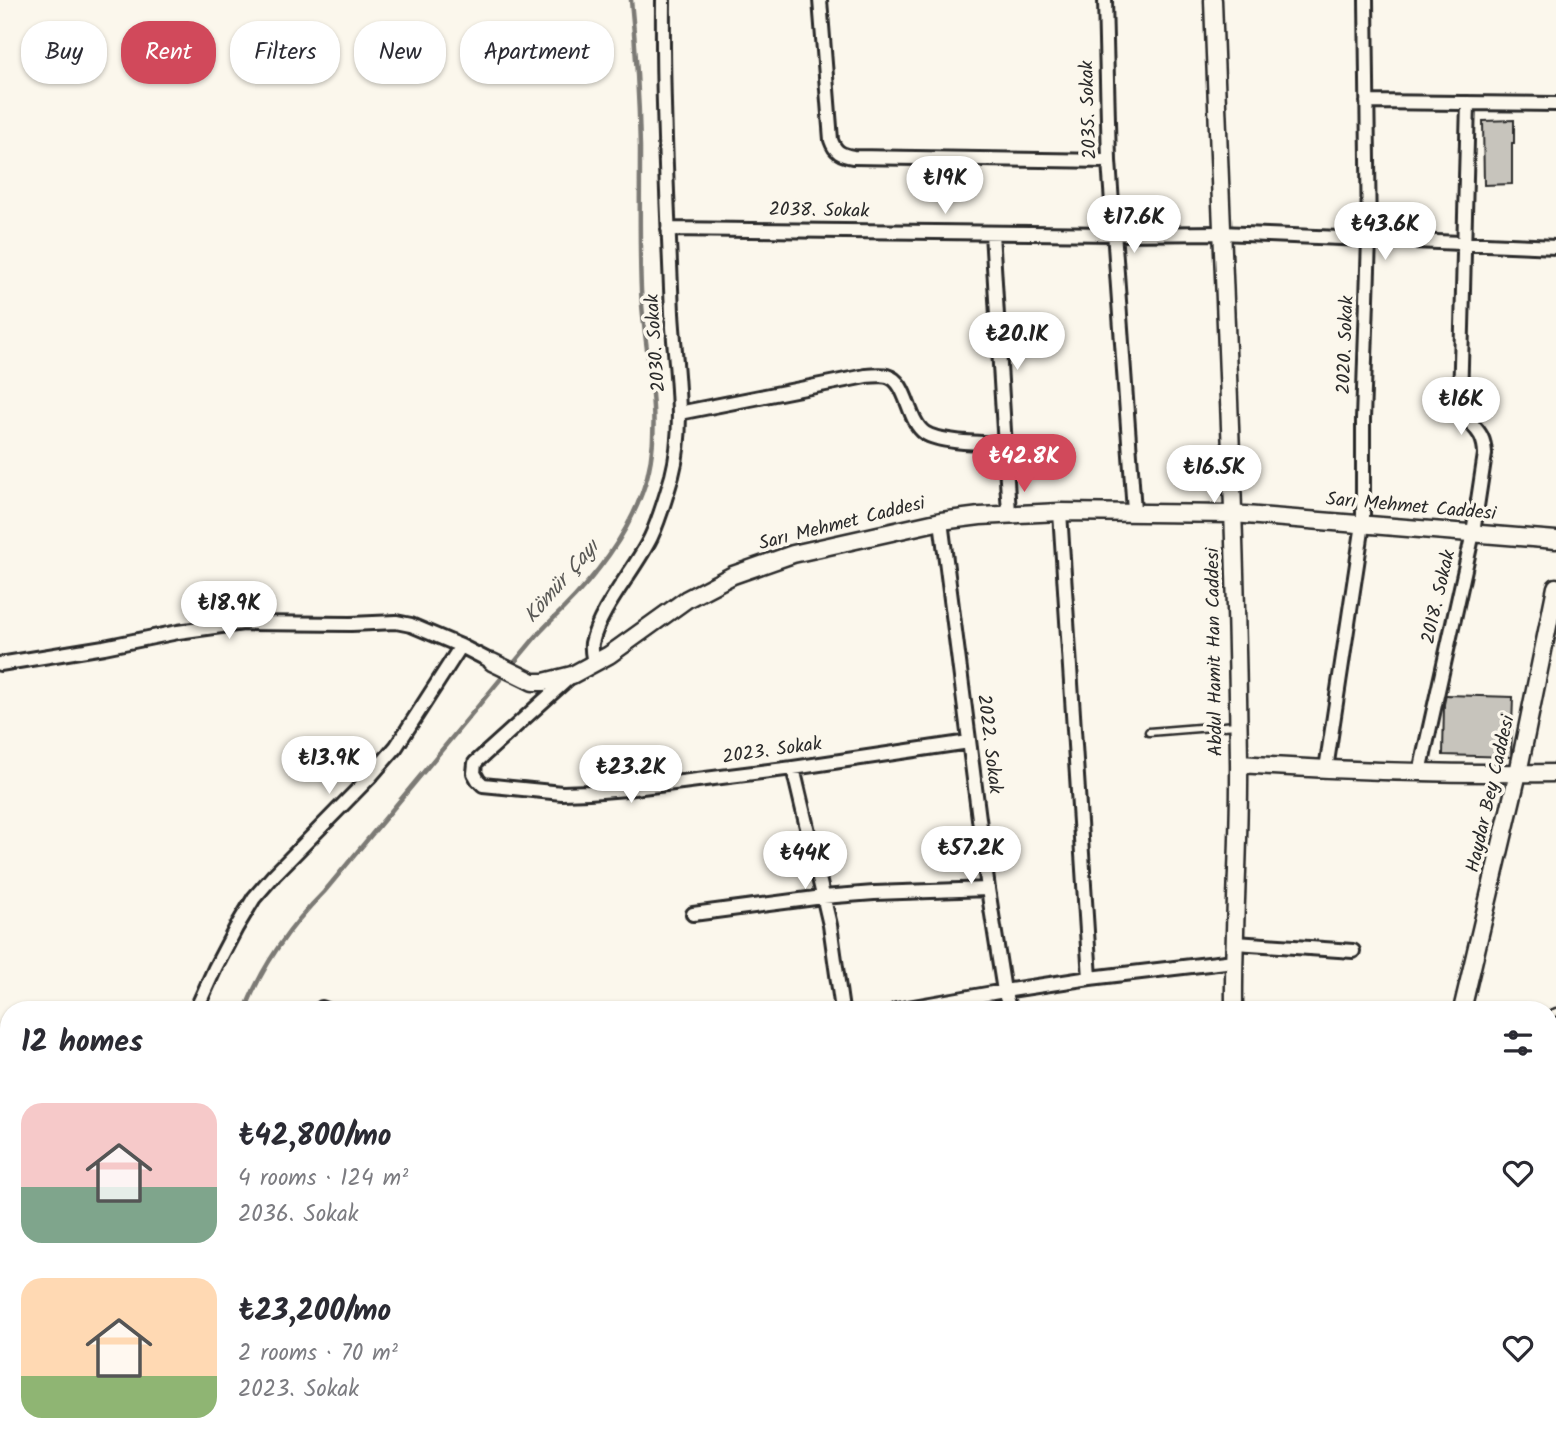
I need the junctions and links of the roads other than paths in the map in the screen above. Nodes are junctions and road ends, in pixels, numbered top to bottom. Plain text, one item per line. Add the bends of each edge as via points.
1 (663, 0) edge
2 (820, 0) edge
3 (1105, 0) edge
4 (1213, 0) edge
5 (1366, 0) edge
6 (1367, 102) junction
7 (1468, 103) junction
8 (1556, 104) edge
9 (1110, 161) junction
10 (668, 229) junction
11 (992, 233) junction
12 (1221, 233) junction
13 (1116, 234) junction
14 (1369, 239) junction
15 (1464, 243) junction
16 (1556, 247) edge
17 (679, 413) junction
18 (1005, 444) junction
19 (1134, 511) junction
20 (1060, 512) junction
21 (1009, 513) junction
22 (1233, 514) junction
23 (941, 522) junction
24 (1363, 523) junction
25 (1473, 533) junction
26 (1556, 540) edge
27 (1556, 587) edge
28 (461, 646) junction
29 (492, 662) joint
30 (0, 664) edge
31 (594, 664) junction
32 (572, 676) junction
33 (1238, 725) junction
34 (1149, 732) dead end
35 (969, 742) junction
36 (1239, 764) junction
37 (793, 768) junction
38 (1326, 769) junction
39 (1420, 772) junction
40 (1518, 773) junction
41 (1556, 773) edge
42 (988, 889) junction
43 (823, 897) junction
44 (693, 914) dead end
45 (1235, 943) junction
46 (1353, 951) dead end
47 (1234, 961) junction
48 (1090, 978) junction
49 (1004, 991) junction
50 (201, 1001) edge
51 (841, 1001) edge
52 (947, 1001) edge
53 (1007, 1001) edge
54 (1234, 1001) edge
55 (1464, 1001) edge

1 - 10 street, 2030. Sokak
2 - 9 street via 831,140 842,155
3 - 9 street, 2035. Sokak
4 - 12 street, Abdul Hamit Han Caddesi
5 - 6 street, 2020. Sokak
6 - 7 street
6 - 14 street, 2020. Sokak
7 - 8 street
7 - 15 street, 2018. Sokak
9 - 13 street, 2035. Sokak
10 - 11 street, 2038. Sokak
10 - 17 street, 2030. Sokak
11 - 13 street, 2038. Sokak
11 - 18 street
12 - 13 street, 2038. Sokak
12 - 14 street, 2038. Sokak
12 - 22 street, Abdul Hamit Han Caddesi
13 - 19 street, 2035. Sokak
14 - 15 street, 2038. Sokak
14 - 24 street, 2020. Sokak
15 - 16 street, 2038. Sokak
15 - 25 street, 2018. Sokak via 1460,402 1468,422 1485,443
17 - 18 street via 866,376 888,376 899,386 913,419 927,435
17 - 31 street, 2030. Sokak via 667,492 651,537 598,625 592,646
18 - 21 street
19 - 20 street, Sarı Mehmet Caddesi
19 - 22 street, Sarı Mehmet Caddesi
20 - 21 street, Sarı Mehmet Caddesi
20 - 48 street
21 - 23 street, Sarı Mehmet Caddesi
22 - 24 street, Sarı Mehmet Caddesi
22 - 33 street, Abdul Hamit Han Caddesi
23 - 31 street, Sarı Mehmet Caddesi via 793,554 733,575 687,599
23 - 35 street, 2022. Sokak
24 - 25 street, Sarı Mehmet Caddesi
24 - 38 street, 2020. Sokak
25 - 26 street, Sarı Mehmet Caddesi
25 - 39 street, 2018. Sokak
27 - 40 street, Haydar Bey Caddesi
28 - 29 street, Sarı Mehmet Caddesi
28 - 30 street, Sarı Mehmet Caddesi via 396,622 243,623
28 - 50 street via 396,747 254,898
29 - 32 street, Sarı Mehmet Caddesi via 533,682
31 - 32 street, Sarı Mehmet Caddesi
32 - 37 street, 2023. Sokak via 475,763 478,780 484,785 589,792
33 - 34 lane
33 - 36 street, Abdul Hamit Han Caddesi
35 - 37 street, 2023. Sokak
35 - 42 street, 2022. Sokak
36 - 38 street
36 - 45 street, Abdul Hamit Han Caddesi
37 - 43 street
38 - 39 street
39 - 40 street
40 - 41 street
40 - 55 street, Haydar Bey Caddesi
42 - 43 street
42 - 49 street, 2022. Sokak
43 - 44 street
43 - 51 street
45 - 46 street
45 - 47 street, Abdul Hamit Han Caddesi
47 - 48 street
47 - 54 street, Abdul Hamit Han Caddesi
48 - 49 street
49 - 52 street
49 - 53 street, 2022. Sokak

